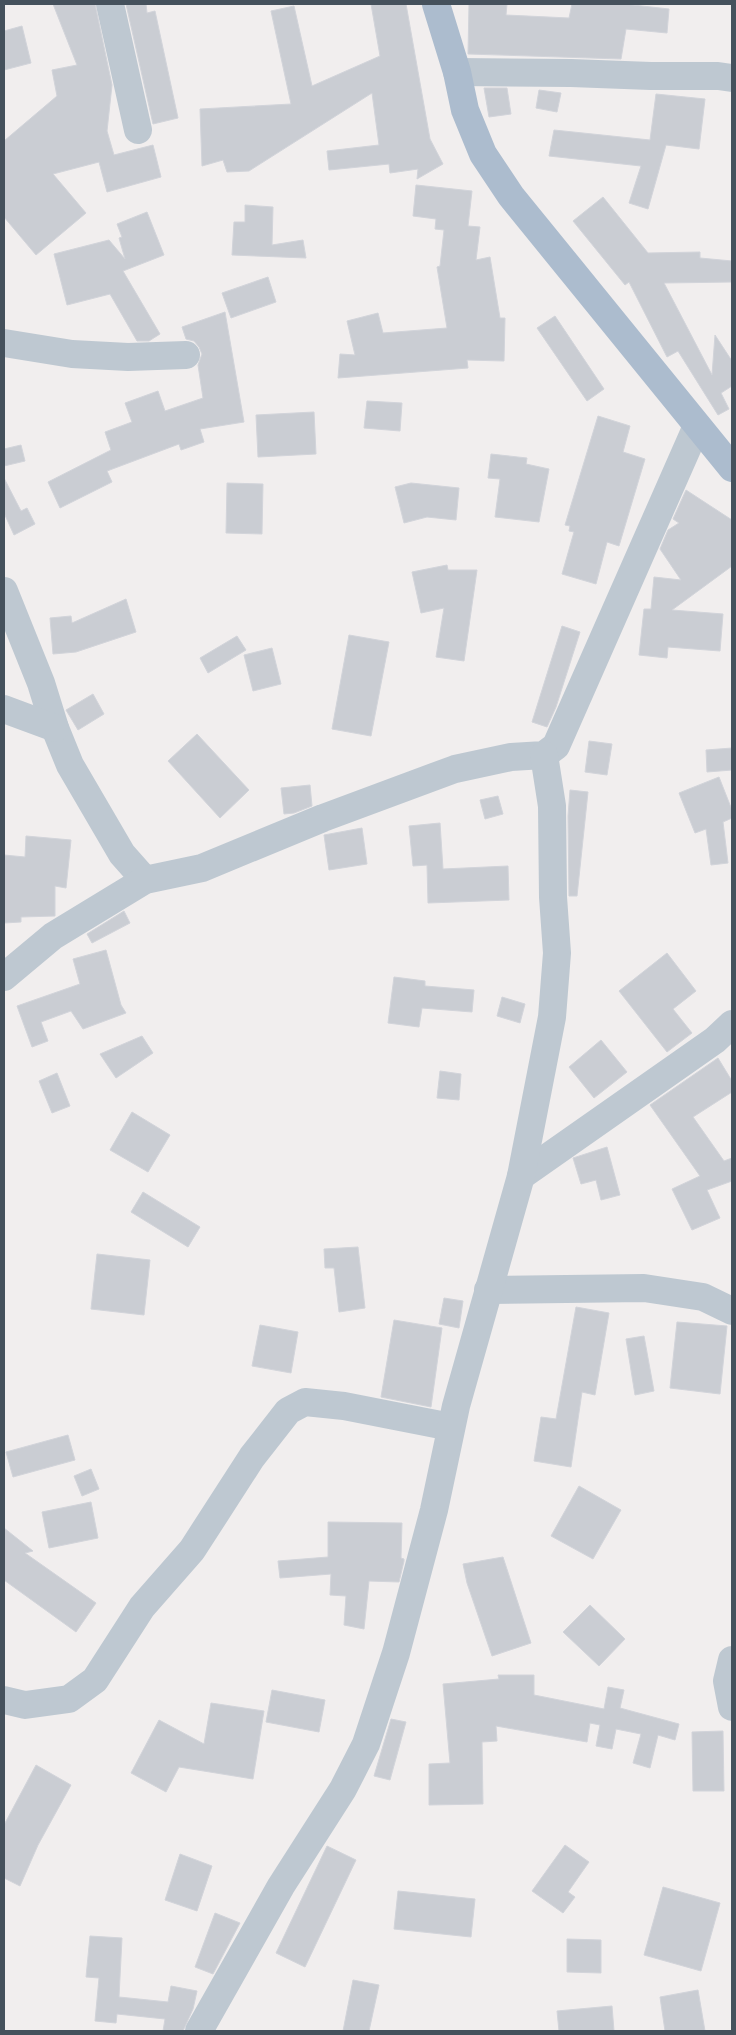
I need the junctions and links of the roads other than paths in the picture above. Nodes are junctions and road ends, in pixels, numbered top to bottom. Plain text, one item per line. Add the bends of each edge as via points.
1 (110, 4) edge
2 (436, 4) edge
3 (457, 72) junction
4 (732, 78) edge
5 (138, 130) dead end
6 (4, 343) edge
7 (186, 355) dead end
8 (697, 426) junction
9 (732, 468) edge
10 (4, 591) edge
11 (4, 709) edge
12 (55, 728) junction
13 (544, 756) junction
14 (145, 880) junction
15 (4, 976) edge
16 (732, 1024) edge
17 (521, 1176) junction
18 (488, 1290) junction
19 (732, 1311) edge
20 (451, 1427) junction
21 (732, 1660) edge
22 (4, 1700) edge
23 (732, 1706) edge
24 (199, 2031) edge

1 - 5 street
2 - 3 main road
3 - 4 street
3 - 8 main road via 465,110 483,154 511,196
6 - 7 street via 72,354 128,357
8 - 9 main road
8 - 13 street via 571,716 556,746
10 - 12 street via 41,683
11 - 12 street
12 - 14 street via 95,812 122,854
13 - 14 street via 511,757 455,769 202,868
13 - 17 street via 552,806 557,954 552,1017
14 - 15 street via 53,936
16 - 17 street via 716,1040
17 - 18 street
18 - 19 street via 644,1288 703,1297
18 - 20 street
20 - 22 street via 344,1406 305,1402 288,1410 252,1457 192,1550 142,1608 94,1680 69,1699 25,1705
20 - 24 street via 434,1510 396,1653 366,1744 343,1789 256,1929
21 - 23 street via 727,1681

